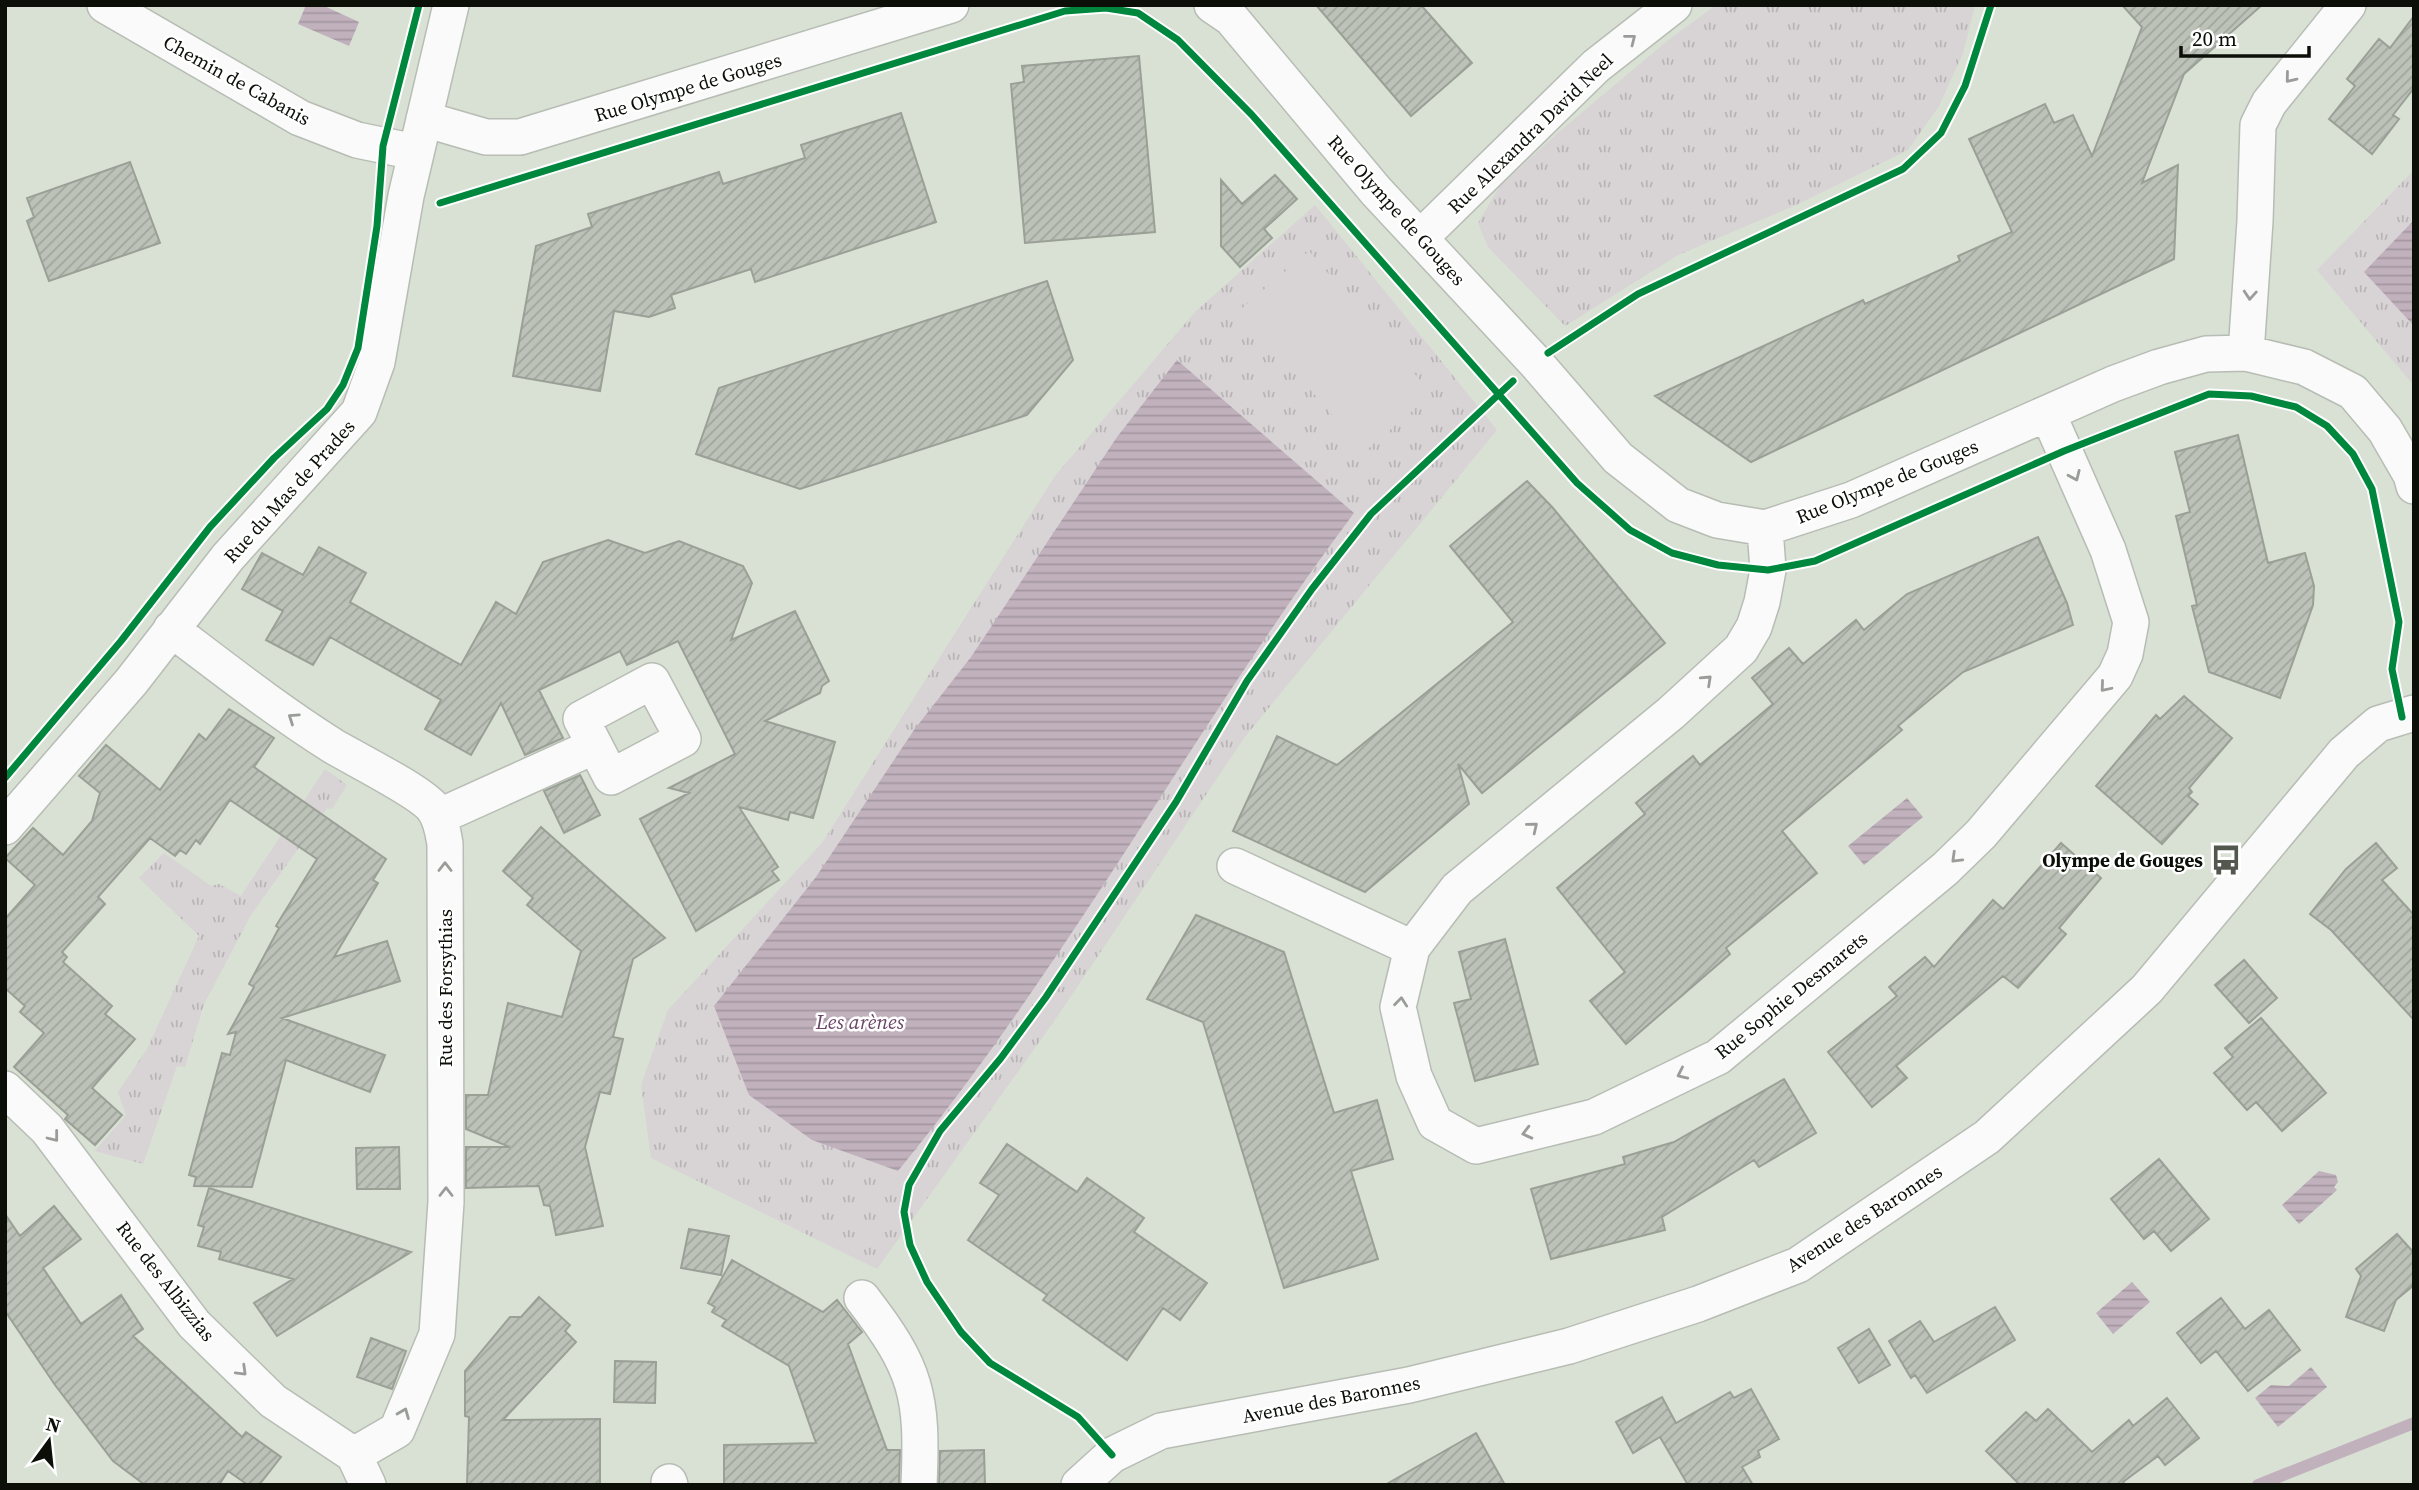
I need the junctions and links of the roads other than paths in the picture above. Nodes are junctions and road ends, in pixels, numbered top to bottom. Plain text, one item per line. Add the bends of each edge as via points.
1 (105, 5) edge
2 (451, 5) edge
3 (951, 5) edge
4 (1212, 5) edge
5 (1674, 5) edge
6 (2348, 5) edge
7 (419, 136) junction
8 (1421, 237) junction
9 (2246, 352) junction
10 (2048, 414) junction
11 (2413, 478) edge
12 (1765, 528) junction
13 (171, 629) junction
14 (2414, 713) edge
15 (595, 746) dead end
16 (438, 817) junction
17 (5, 827) edge
18 (1235, 866) dead end
19 (1412, 948) junction
20 (5, 1089) edge
21 (862, 1298) dead end
22 (361, 1470) edge
23 (1117, 1470) edge
24 (919, 1485) edge
25 (1079, 1485) edge

1 - 7 street, Chemin de Cabanis via 300,118 357,140
2 - 7 street, Rue du Mas de Prades
3 - 7 street, Rue Olympe de Gouges via 520,137
4 - 8 street, Rue Olympe de Gouges via 1231,18 1376,191
8 -> 5 street, Rue Alexandra David Neel via 1596,66
6 -> 9 street via 2269,103 2258,125
7 - 13 street, Rue du Mas de Prades via 377,362 359,412 228,557
8 - 12 street, Rue Olympe de Gouges via 1618,458 1678,505 1717,520
9 - 10 street, Rue Olympe de Gouges via 2206,354 2159,367
9 - 11 street, Rue Olympe de Gouges via 2304,368 2353,392 2385,430
10 - 12 street, Rue Olympe de Gouges via 1851,500
10 -> 19 street, Rue Sophie Desmarets via 2108,550 2131,622 2125,654 2115,676 1981,834 1945,869 1718,1057 1594,1117 1476,1146 1436,1123 1414,1076 1398,1007
19 -> 12 street, Rue Sophie Desmarets via 1457,889 1671,713 1741,649 1754,627 1764,592 1768,570
16 -> 13 street via 427,802 331,745
13 - 17 street, Rue du Mas de Prades
14 - 23 street, Avenue des Baronnes via 2378,724 2344,753 2147,989 1987,1137 1798,1265 1569,1346 1409,1385 1161,1431
15 - 16 street
22 -> 16 street, Rue des Forsythias via 397,1430 437,1334 446,1202 445,844
18 - 19 street
20 -> 22 street, Rue des Albizzias via 47,1129 194,1324 273,1401
21 - 24 street via 891,1335 912,1375 922,1427
23 - 25 street, Avenue des Baronnes

